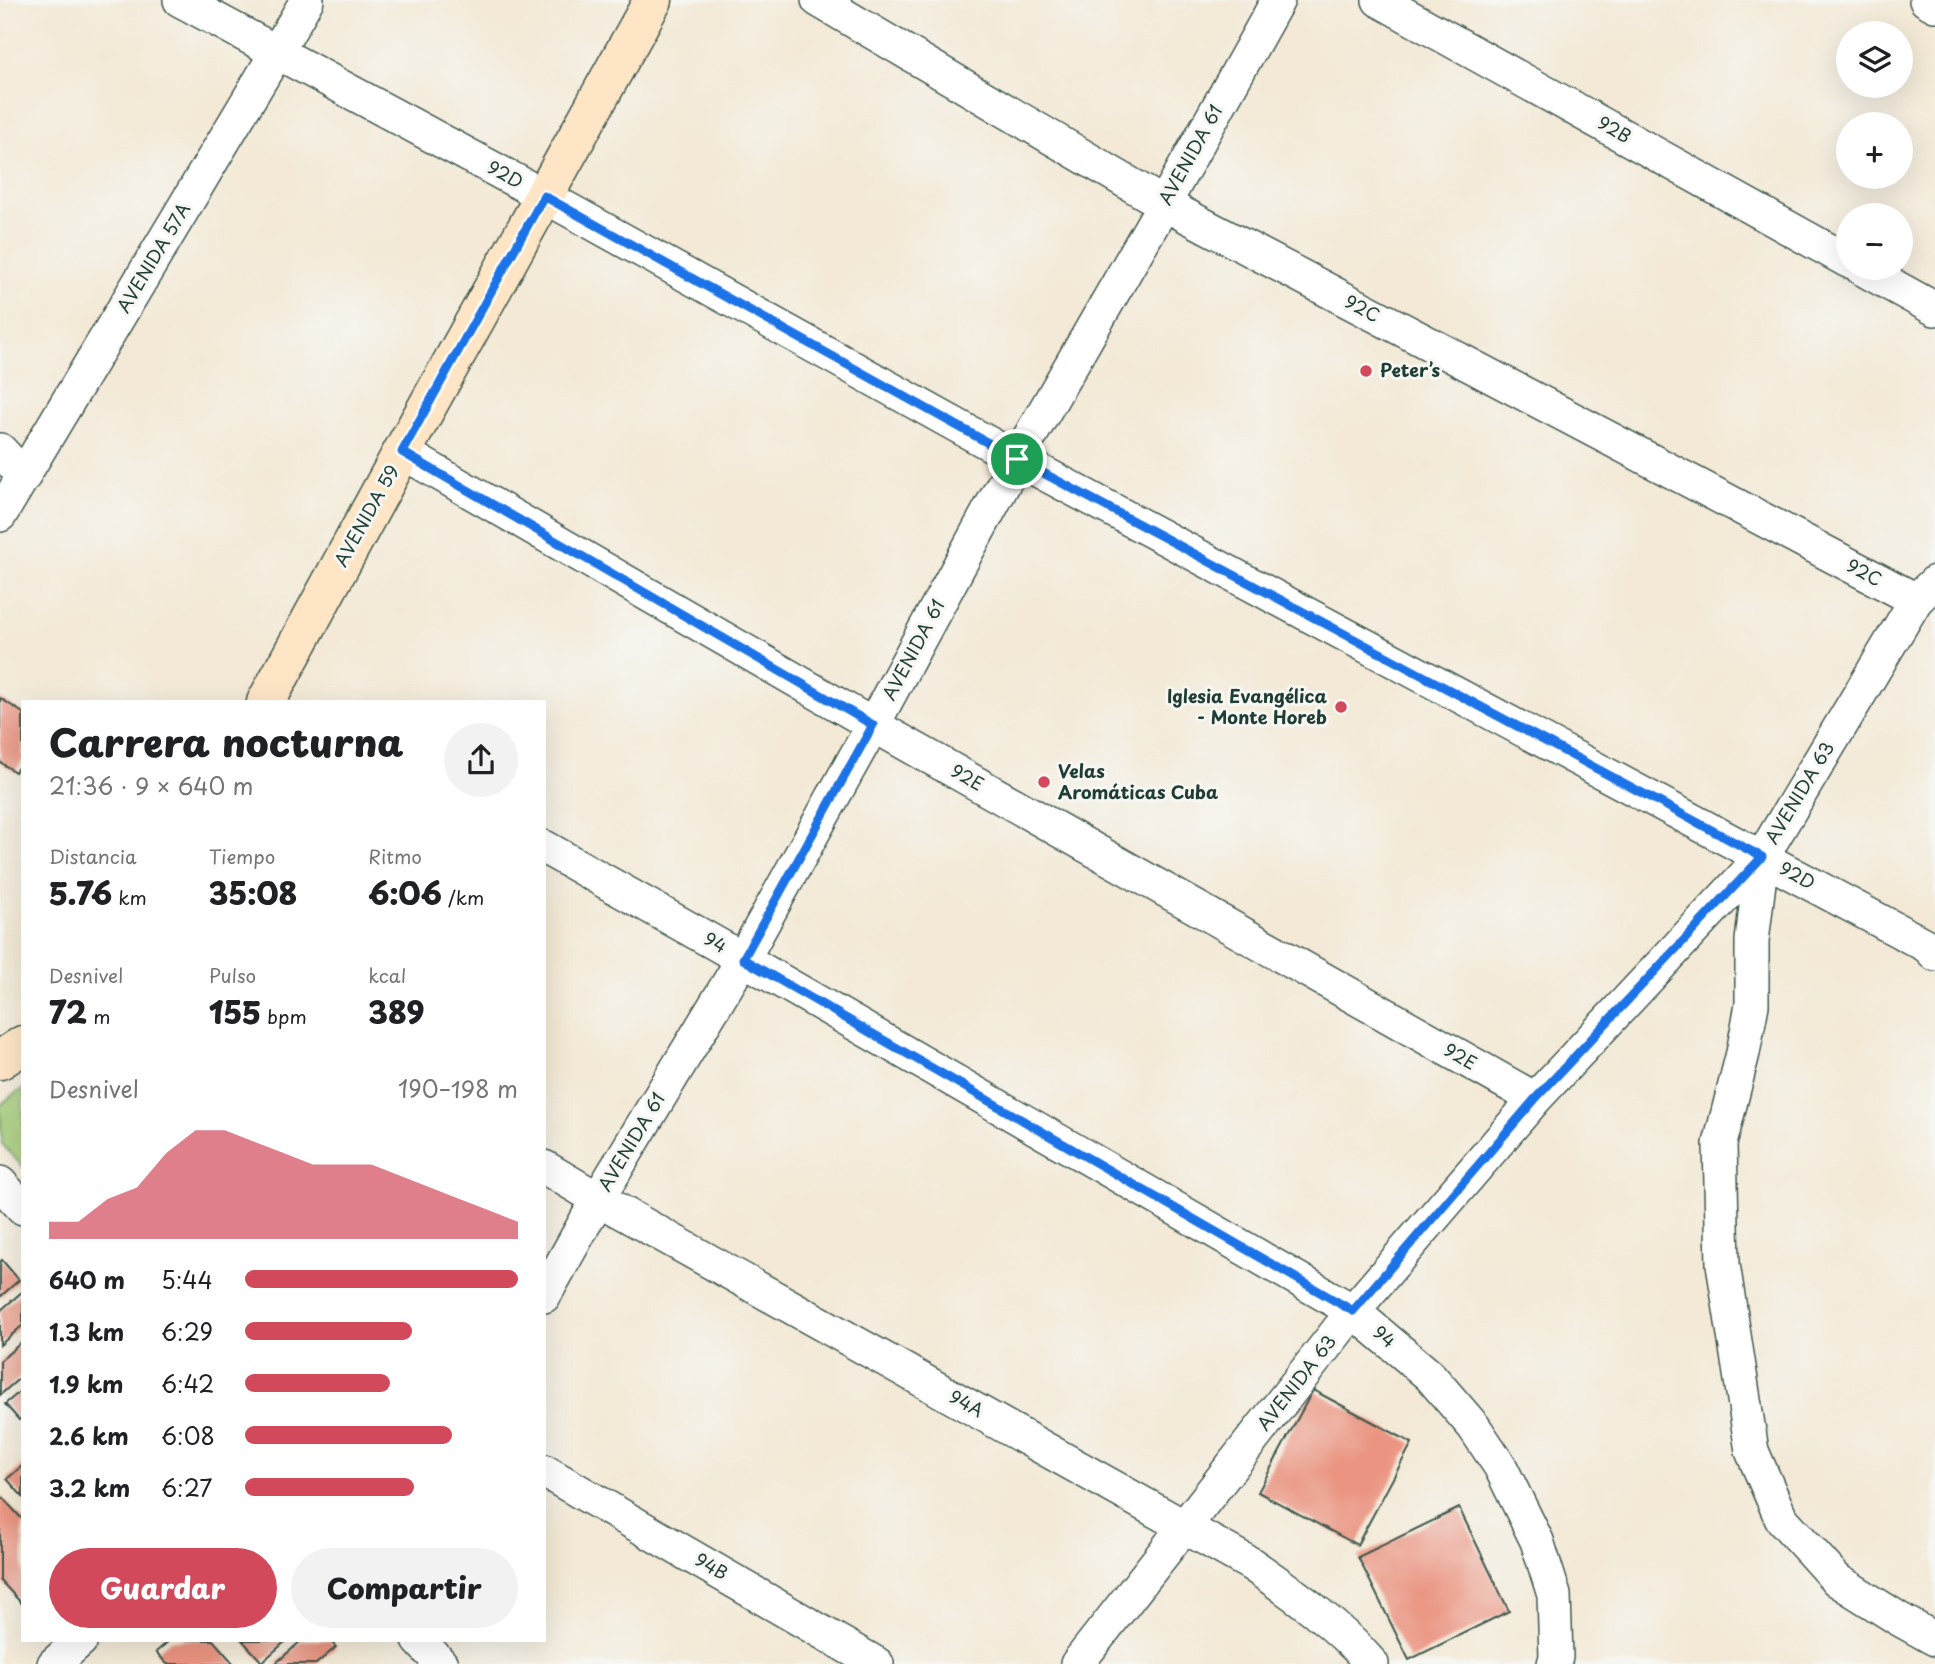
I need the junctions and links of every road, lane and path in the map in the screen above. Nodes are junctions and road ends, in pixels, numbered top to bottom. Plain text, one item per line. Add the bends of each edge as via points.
1 (180, 0) edge
2 (307, 0) edge
3 (653, 0) edge
4 (818, 0) edge
5 (1278, 0) edge
6 (1379, 0) edge
7 (1926, 0) edge
8 (1935, 5) edge
9 (277, 52) junction
10 (544, 196) junction
11 (1164, 204) junction
12 (1836, 254) edge
13 (1883, 280) edge
14 (1935, 309) edge
15 (0, 450) edge
16 (402, 452) junction
17 (1017, 459) junction
18 (24, 476) junction
19 (0, 515) edge
20 (1926, 591) edge
21 (274, 699) edge
22 (873, 725) junction
23 (546, 848) edge
24 (1762, 857) junction
25 (1935, 954) edge
26 (743, 959) junction
27 (21, 1046) edge
28 (0, 1060) edge
29 (1535, 1099) junction
30 (546, 1168) edge
31 (0, 1183) edge
32 (598, 1199) junction
33 (21, 1207) edge
34 (546, 1292) edge
35 (1353, 1311) junction
36 (546, 1472) edge
37 (1184, 1526) junction
38 (1935, 1639) edge
39 (79, 1642) edge
40 (421, 1642) edge
41 (54, 1664) edge
42 (441, 1664) edge
43 (877, 1664) edge
44 (1077, 1664) edge
45 (1372, 1664) edge
46 (1553, 1664) edge

1 - 9 street, 92D
2 - 9 street, AVENIDA 57A
3 - 10 street, AVENIDA 59
4 - 11 street, 92C
5 - 11 street, AVENIDA 61
6 - 12 street, 92B
7 - 8 street
9 - 10 street, 92D
9 - 18 street, AVENIDA 57A
10 - 16 street, AVENIDA 59
10 - 17 street, 92D
11 - 17 street, AVENIDA 61
11 - 20 street, 92C
13 - 14 street
15 - 18 street
16 - 21 street, AVENIDA 59
16 - 22 street, 92E
17 - 22 street, AVENIDA 61
17 - 24 street, 92D
18 - 19 street, AVENIDA 57A
20 - 24 street, AVENIDA 63
22 - 26 street, AVENIDA 61
22 - 29 street, 92E
23 - 26 street, 94
24 - 25 street, 92D
24 - 29 street, AVENIDA 63
24 - 38 street via 1752,941 1752,1006 1720,1144 1723,1264 1752,1451 1782,1518 1837,1580
26 - 32 street, AVENIDA 61
26 - 35 street, 94
27 - 28 street
29 - 35 street, AVENIDA 63
30 - 32 street, 94A
31 - 33 street
32 - 34 street, AVENIDA 61
32 - 37 street, 94A
35 - 37 street, AVENIDA 63
35 - 46 street, 94 via 1430,1376 1500,1466 1537,1541 1554,1595
36 - 43 street, 94B
37 - 44 street, AVENIDA 63
37 - 45 street, 94A via 1307,1603
39 - 41 street
40 - 42 street

